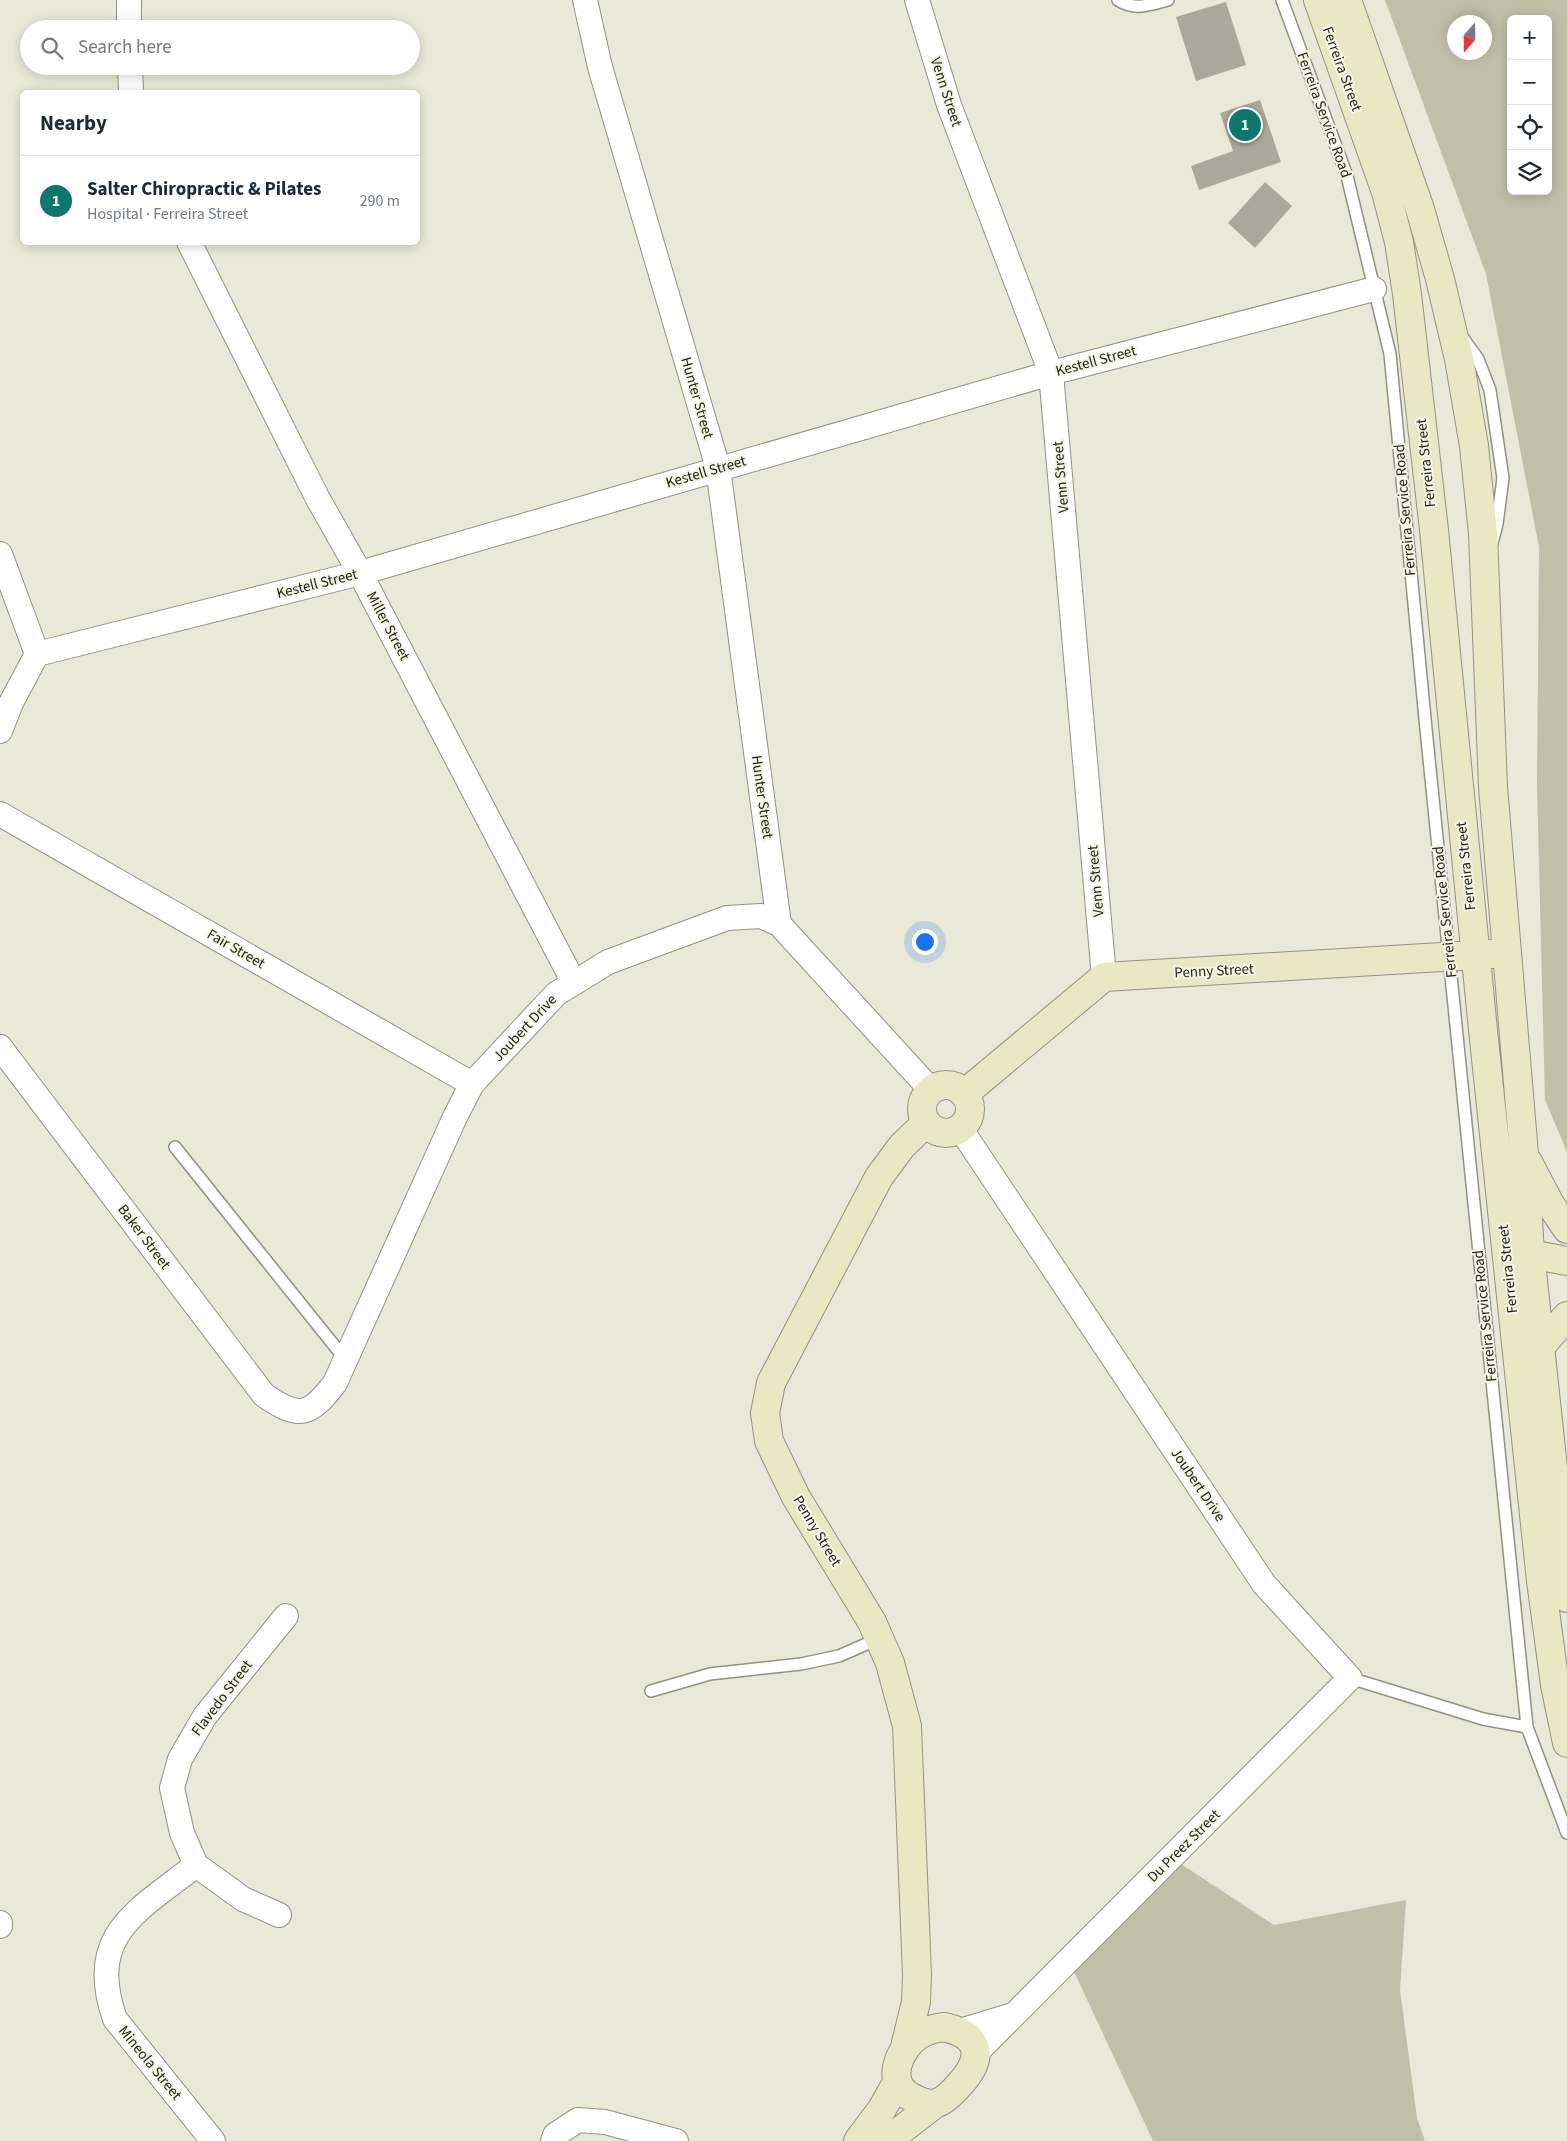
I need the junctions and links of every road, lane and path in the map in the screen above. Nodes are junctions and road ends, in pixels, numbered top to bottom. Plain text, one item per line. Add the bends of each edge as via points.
1 (129, 0) edge
2 (585, 0) edge
3 (917, 0) edge
4 (1118, 0) edge
5 (1168, 0) edge
6 (1282, 0) edge
7 (1318, 0) edge
8 (1347, 0) edge
9 (129, 20) edge
10 (130, 75) edge
11 (131, 90) edge
12 (191, 245) edge
13 (1374, 289) junction
14 (1051, 373) junction
15 (718, 468) junction
16 (0, 554) edge
17 (360, 573) junction
18 (37, 654) junction
19 (0, 731) edge
20 (0, 814) edge
21 (779, 924) junction
22 (1506, 953) junction
23 (1463, 956) junction
24 (1104, 977) junction
25 (574, 983) junction
26 (0, 1046) edge
27 (472, 1084) junction
28 (931, 1090) junction
29 (964, 1094) junction
30 (926, 1123) junction
31 (960, 1128) junction
32 (175, 1147) dead end
33 (1524, 1154) junction
34 (1567, 1229) edge
35 (1518, 1251) junction
36 (1567, 1261) edge
37 (1567, 1316) edge
38 (1541, 1346) junction
39 (345, 1359) junction
40 (300, 1412) joint
41 (1567, 1598) edge
42 (286, 1616) dead end
43 (880, 1638) junction
44 (1350, 1678) junction
45 (651, 1691) dead end
46 (1526, 1726) junction
47 (1567, 1743) edge
48 (1567, 1833) edge
49 (196, 1865) junction
50 (279, 1915) dead end
51 (917, 1975) junction
52 (1017, 2014) junction
53 (952, 2029) junction
54 (905, 2047) junction
55 (976, 2053) junction
56 (897, 2082) junction
57 (936, 2103) junction
58 (213, 2141) edge
59 (552, 2141) edge
60 (676, 2141) edge
61 (858, 2141) edge
62 (887, 2141) edge

1 - 9 street
2 - 15 street, Hunter Street via 600,67
3 - 14 street, Venn Street via 949,106
4 - 5 lane via 1127,6 1143,7
6 - 13 lane, Ferreira Service Road via 1347,176
7 - 23 main road, Ferreira Street via 1386,192 1399,242 1407,294 1434,530
8 - 22 main road, Ferreira Street via 1420,209 1450,318 1474,446 1485,569 1493,787
10 - 11 street
12 - 17 street, Miller Street via 318,499
13 - 14 street, Kestell Street
13 - 23 lane, Ferreira Service Road via 1390,354 1425,719
14 - 15 street, Kestell Street
14 - 24 street, Venn Street
15 - 17 street, Kestell Street
15 - 21 street, Hunter Street
16 - 18 street
17 - 18 street, Kestell Street
17 - 25 street, Miller Street
18 - 19 street
20 - 27 street, Fair Street
21 - 25 street, Joubert Drive via 761,916 726,918 608,962
21 - 28 street, Joubert Drive
22 - 23 main road, Penny Street
22 - 33 main road, Ferreira Street
23 - 24 main road, Penny Street
23 - 35 main road, Ferreira Street
23 - 46 lane, Ferreira Service Road
24 - 29 main road
25 - 27 street, Joubert Drive via 556,994
26 - 40 street, Baker Street via 264,1395 284,1408
27 - 39 street, Joubert Drive
28 - 29 main road via 944,1085
28 - 30 main road via 921,1110
29 - 31 main road via 970,1108 966,1122
30 - 31 main road via 938,1132
30 - 43 main road, Penny Street via 902,1146 879,1177 771,1383 765,1413 769,1441 796,1497 860,1599
31 - 44 street, Joubert Drive via 1264,1584
32 - 39 lane
33 - 34 main road
33 - 35 main road, Ferreira Street
35 - 36 main road
35 - 38 main road, Ferreira Street
35 - 47 main road, Ferreira Street via 1541,1581 1555,1685
37 - 38 main road
38 - 41 main road, Ferreira Street
39 - 40 street, Joubert Drive via 335,1383 319,1404
42 - 49 street, Flavedo Street via 205,1716 180,1759 172,1788 182,1833
43 - 45 lane via 839,1656 801,1664 710,1674
43 - 51 main road, Penny Street via 907,1726
44 - 46 lane via 1483,1719
44 - 52 street, Du Preez Street
46 - 48 lane, Ferreira Service Road
49 - 50 street via 243,1898
49 - 58 street, Mineola Street via 126,1922 112,1943 105,1974 115,2019
51 - 53 main road, Penny Street via 929,2003
51 - 54 main road, Penny Street via 916,2002
52 - 53 street, Du Preez Street
52 - 55 street, Du Preez Street
53 - 54 main road via 933,2028
53 - 55 main road via 972,2040
54 - 56 main road via 896,2066
55 - 57 main road via 975,2065 966,2078 950,2095
56 - 57 main road via 908,2096 922,2103
56 - 61 main road
57 - 62 main road
59 - 60 street via 555,2135 578,2120 605,2122

